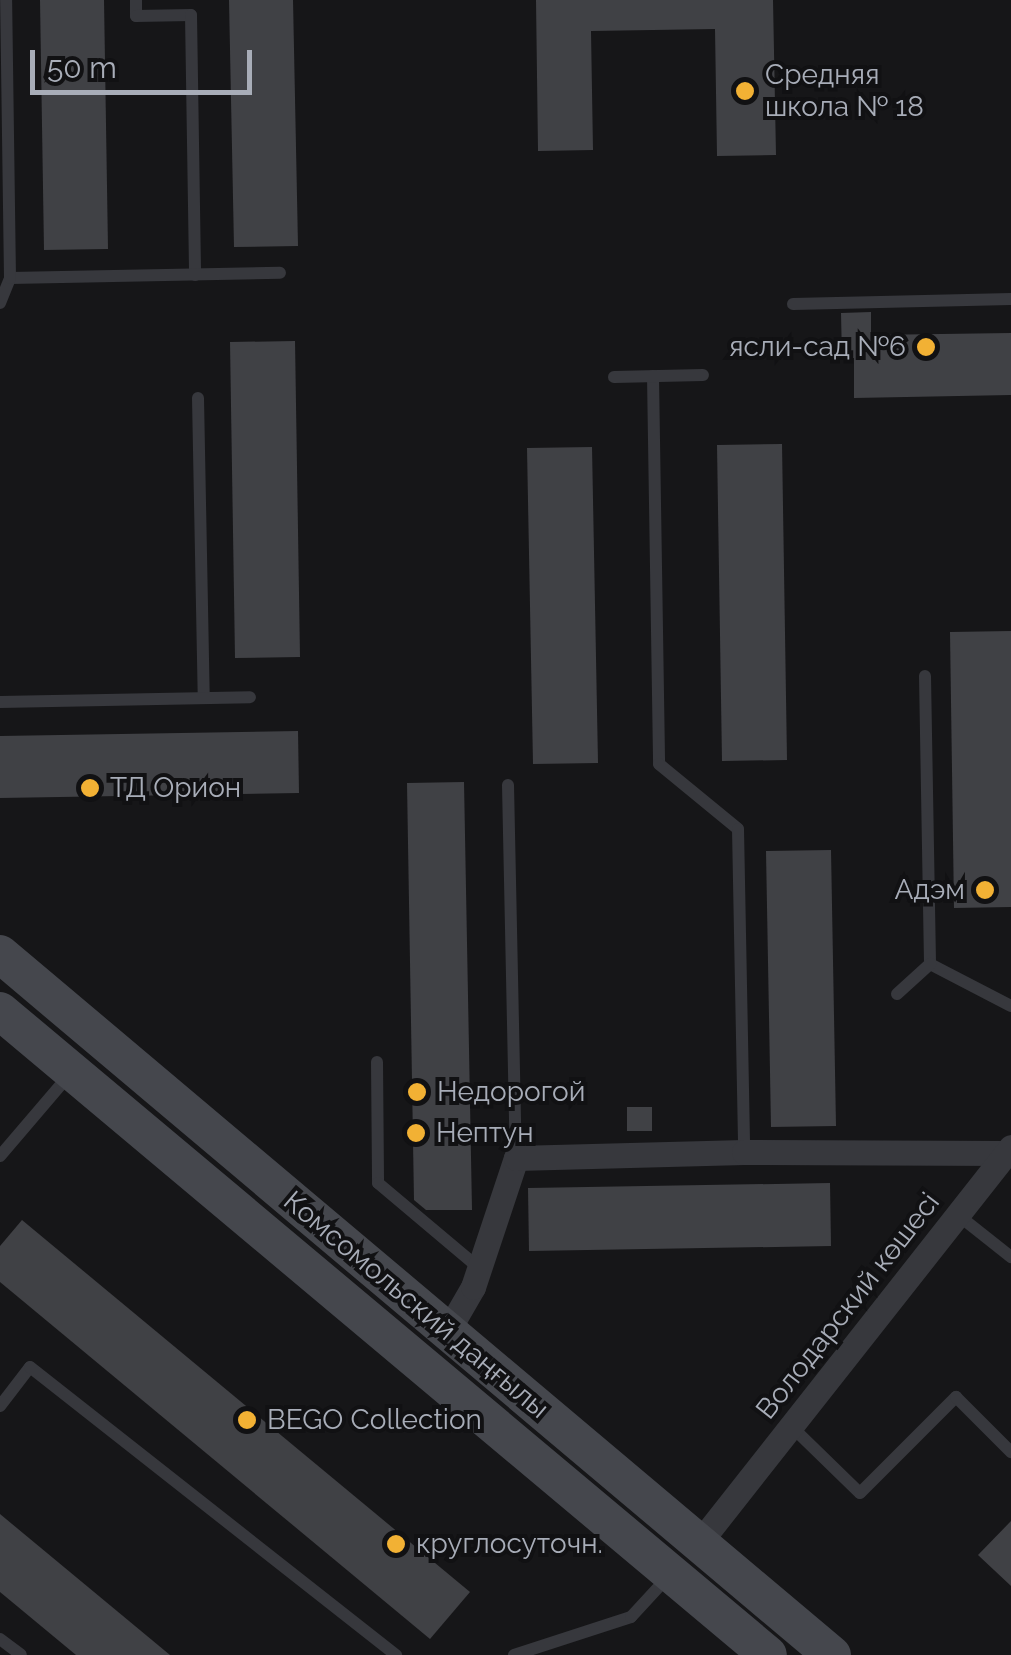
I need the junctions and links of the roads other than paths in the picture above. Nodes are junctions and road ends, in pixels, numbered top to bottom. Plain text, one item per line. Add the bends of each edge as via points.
1 (6, 0) edge
2 (136, 0) edge
3 (280, 273) dead end
4 (196, 274) junction
5 (10, 278) junction
6 (1011, 299) edge
7 (0, 303) edge
8 (793, 304) dead end
9 (703, 375) dead end
10 (653, 376) junction
11 (614, 377) dead end
12 (198, 398) dead end
13 (925, 676) dead end
14 (250, 697) dead end
15 (204, 698) junction
16 (0, 702) edge
17 (508, 786) dead end
18 (0, 954) edge
19 (930, 964) junction
20 (897, 994) dead end
21 (1011, 1006) edge
22 (0, 1011) edge
23 (377, 1062) dead end
24 (72, 1071) junction
25 (1008, 1150) edge
26 (744, 1152) junction
27 (0, 1154) edge
28 (516, 1158) junction
29 (958, 1214) junction
30 (1011, 1257) edge
31 (480, 1269) junction
32 (448, 1332) junction
33 (422, 1363) junction
34 (0, 1406) edge
35 (791, 1426) junction
36 (1011, 1452) edge
37 (699, 1543) junction
38 (669, 1576) junction
39 (0, 1639) edge
40 (20, 1655) edge
41 (396, 1655) edge
42 (514, 1655) edge
43 (768, 1655) edge
44 (832, 1655) edge

1 - 5 lane
2 - 4 lane via 136,16 191,15
3 - 4 lane
4 - 5 lane
5 - 7 lane
6 - 8 lane
9 - 10 lane
10 - 11 lane
10 - 26 lane via 658,764 738,829
12 - 15 lane
13 - 19 lane
14 - 15 lane
15 - 16 lane
17 - 28 lane
18 - 32 street, Комсомольский даңғылы
19 - 20 lane
19 - 21 lane
22 - 24 street, Комсомольский даңғылы
23 - 31 lane via 378,1183
24 - 27 lane
24 - 33 street, Комсомольский даңғылы
25 - 26 street
25 - 29 street, Володарский көшесі
26 - 28 street
28 - 31 street
29 - 30 lane
29 - 35 street, Володарский көшесі
31 - 32 street
32 - 33 street
32 - 37 street, Комсомольский даңғылы
33 - 38 street, Комсомольский даңғылы
34 - 41 lane via 30,1367
35 - 36 lane via 860,1493 956,1397
35 - 37 street, Володарский көшесі
37 - 44 street, Комсомольский даңғылы
38 - 42 lane via 631,1616
38 - 43 street, Комсомольский даңғылы
39 - 40 lane

